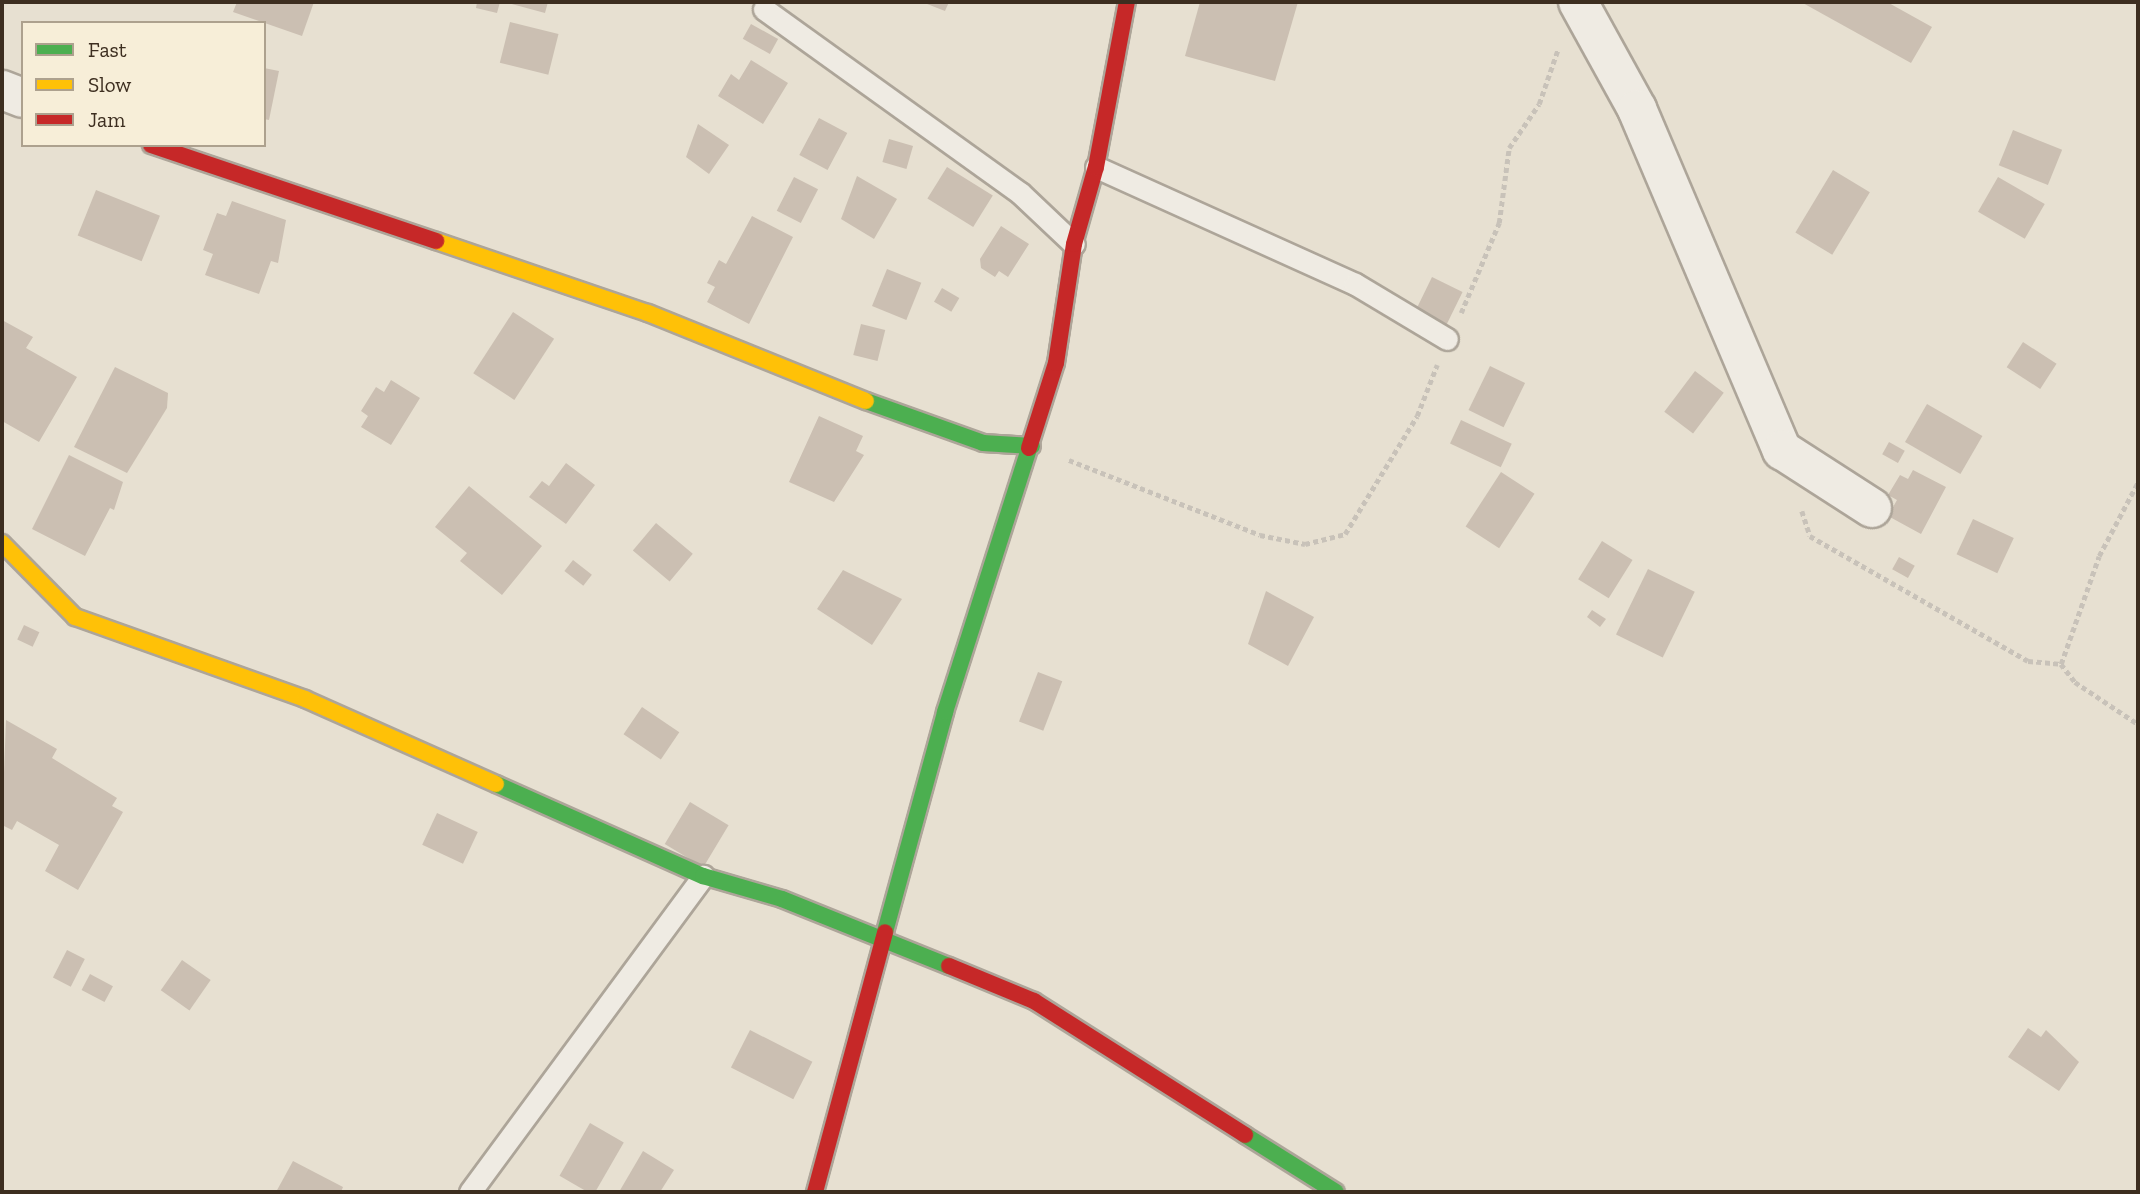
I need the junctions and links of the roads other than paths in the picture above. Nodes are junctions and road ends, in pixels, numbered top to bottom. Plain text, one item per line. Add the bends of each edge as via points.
1 (1127, 2) edge
2 (1578, 2) edge
3 (764, 9) dead end
4 (2, 90) edge
5 (21, 97) edge
6 (157, 147) edge
7 (1096, 167) junction
8 (1074, 244) junction
9 (1447, 339) road end
10 (1032, 446) junction
11 (1872, 508) dead end
12 (2, 543) edge
13 (703, 876) junction
14 (886, 939) junction
15 (470, 1192) edge
16 (815, 1192) edge
17 (1336, 1192) edge

1 - 7 street
2 - 11 street via 1637,109 1782,450
3 - 8 lane via 1020,193
4 - 5 street
6 - 10 street via 648,313 928,426 983,443
7 - 8 street
7 - 9 lane via 1355,284
8 - 10 street via 1056,363
10 - 14 street via 945,712
12 - 13 street via 75,617 305,699
13 - 14 street
13 - 15 lane
14 - 16 street
14 - 17 street via 1034,1001

